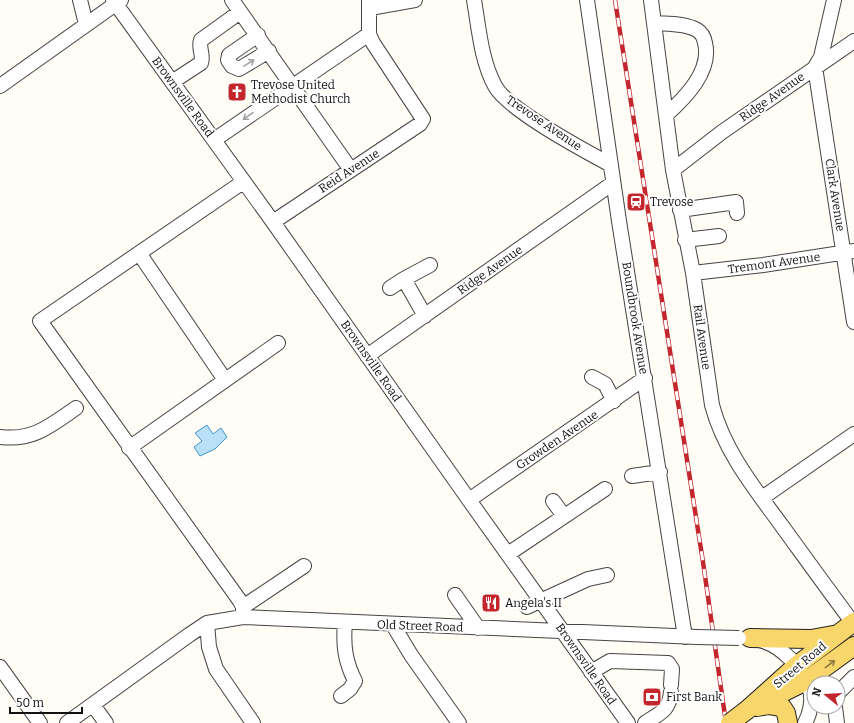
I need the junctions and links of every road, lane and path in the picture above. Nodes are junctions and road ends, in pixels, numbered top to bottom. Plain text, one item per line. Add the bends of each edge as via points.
1 (80, 0) edge
2 (232, 0) edge
3 (415, 0) edge
4 (474, 0) edge
5 (587, 0) edge
6 (834, 0) edge
7 (117, 1) edge
8 (369, 4) edge
9 (653, 11) edge
10 (240, 12) junction
11 (86, 24) junction
12 (369, 34) junction
13 (258, 35) junction
14 (854, 41) edge
15 (269, 51) junction
16 (815, 67) junction
17 (172, 82) junction
18 (0, 86) edge
19 (292, 86) junction
20 (666, 115) junction
21 (214, 140) junction
22 (611, 165) junction
23 (351, 170) junction
24 (673, 170) junction
25 (242, 182) junction
26 (613, 183) junction
27 (680, 210) junction
28 (737, 213) dead end
29 (273, 222) junction
30 (720, 236) dead end
31 (686, 240) junction
32 (849, 251) edge
33 (139, 254) junction
34 (430, 265) dead end
35 (693, 273) junction
36 (404, 279) junction
37 (390, 288) dead end
38 (425, 316) junction
39 (854, 322) edge
40 (278, 343) dead end
41 (367, 356) junction
42 (592, 377) dead end
43 (645, 378) junction
44 (225, 380) junction
45 (614, 401) junction
46 (76, 408) dead end
47 (854, 434) edge
48 (0, 437) edge
49 (129, 448) junction
50 (660, 472) junction
51 (632, 476) dead end
52 (605, 488) dead end
53 (762, 498) junction
54 (468, 500) junction
55 (553, 501) dead end
56 (564, 516) junction
57 (508, 554) junction
58 (304, 566) dead end
59 (607, 575) dead end
60 (455, 595) dead end
61 (541, 600) junction
62 (527, 607) dead end
63 (243, 612) junction
64 (345, 622) junction
65 (207, 623) junction
66 (393, 625) junction
67 (850, 625) edge
68 (478, 628) junction
69 (563, 631) junction
70 (691, 637) junction
71 (745, 638) junction
72 (854, 646) edge
73 (796, 666) junction
74 (0, 667) edge
75 (592, 672) junction
76 (814, 675) edge
77 (854, 677) edge
78 (806, 681) joint
79 (846, 685) edge
80 (341, 696) dead end
81 (93, 705) junction
82 (747, 710) junction
83 (40, 723) edge
84 (67, 723) edge
85 (106, 723) edge
86 (253, 723) edge
87 (459, 723) edge
88 (628, 723) edge
89 (645, 723) edge
90 (730, 723) edge
91 (788, 723) edge

1 - 11 street
2 - 10 street
3 - 8 street
4 - 22 street, Trevose Avenue via 485,63 502,96 543,125
5 - 22 street, Boundbrook Avenue
6 - 16 street via 821,57
7 - 11 street
7 - 17 street, Brownsville Road
8 - 12 street
9 - 20 street, Rail Avenue
9 - 20 street via 699,31 706,48 704,65 692,88
10 - 13 street
10 - 17 street via 201,40 201,63
11 - 18 street
12 - 19 street
12 - 23 street, Reid Avenue via 423,119 420,124
13 - 15 street
13 -> 15 street via 229,55 228,60 232,66 239,69
14 - 16 street, Ridge Avenue
15 - 19 street
16 - 24 street, Ridge Avenue
16 - 32 street, Clark Avenue
17 - 21 street, Brownsville Road
19 -> 21 street
19 - 23 street
20 - 24 street, Rail Avenue
21 - 25 street, Brownsville Road
22 - 26 street, Boundbrook Avenue
23 - 29 street, Reid Avenue
24 - 27 street, Rail Avenue
25 - 29 street, Brownsville Road
25 - 33 street
26 - 38 street, Ridge Avenue
26 - 43 street, Boundbrook Avenue
27 - 28 street via 736,202
27 - 31 street, Rail Avenue
29 - 41 street, Brownsville Road
30 - 31 street
31 - 35 street, Rail Avenue
32 - 35 street, Tremont Avenue via 800,260
32 - 39 street, Clark Avenue
33 - 44 street
33 - 49 street via 40,321
34 - 36 street
35 - 53 street, Rail Avenue via 717,424 732,455
36 - 37 street
36 - 38 street
38 - 41 street, Ridge Avenue
40 - 44 street
41 - 54 street, Brownsville Road
42 - 45 street via 605,384
43 - 45 street, Growden Avenue
43 - 50 street, Boundbrook Avenue
44 - 49 street
45 - 54 street, Growden Avenue
46 - 48 street via 36,434 15,438
47 - 53 street
49 - 63 street via 240,601
50 - 51 street
50 - 70 street, Boundbrook Avenue
52 - 56 street
53 - 67 street, Rail Avenue
54 - 57 street, Brownsville Road
55 - 56 street
56 - 57 street
57 - 61 street, Brownsville Road
58 - 63 street
59 - 61 street via 588,579
60 - 68 street
61 - 62 street
61 - 69 street, Brownsville Road
63 - 64 street, Old Street Road
63 - 65 street, Old Street Road
64 - 66 street, Old Street Road
64 - 80 street via 344,651 354,682
65 - 81 street, Old Street Road
65 - 86 street via 209,647 216,669
66 - 68 street, Old Street Road
66 - 87 street
67 - 71 main road via 826,637 811,639
67 - 73 main road, Street Road
68 - 69 street, Old Street Road
69 - 70 street, Old Street Road
69 - 75 street, Brownsville Road
70 - 71 street, Old Street Road, bridge
71 - 73 street, Old Street Road via 773,645
76 -> 72 main road, Street Road
73 - 78 street
73 - 82 main road, Street Road
74 - 83 street
75 - 88 street, Brownsville Road
75 - 89 street via 610,661 668,663 672,669 670,702 667,708
77 - 79 street
78 - 82 main road, Street Road
81 - 84 street, Old Street Road
81 - 85 street
82 - 90 main road, Street Road, bridge
82 - 91 main road via 762,706 779,706 786,713

